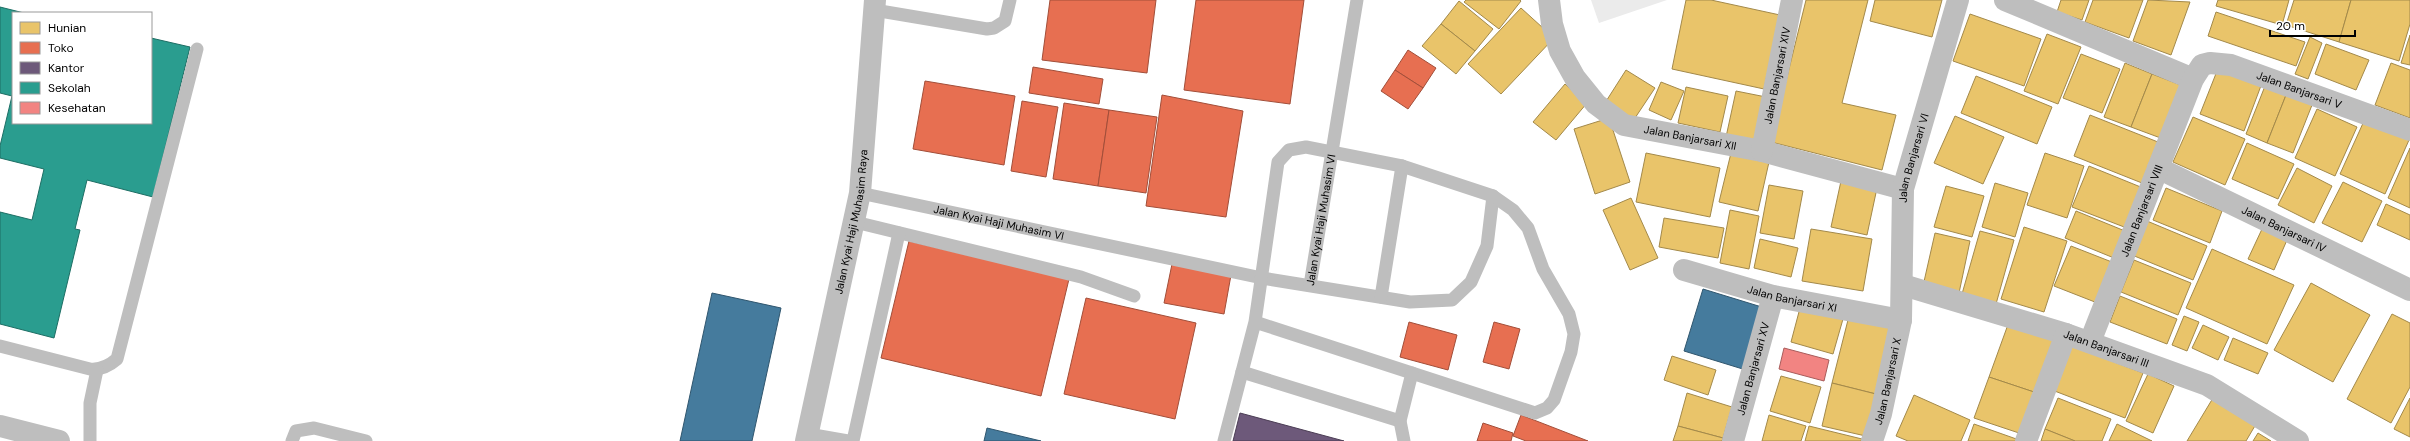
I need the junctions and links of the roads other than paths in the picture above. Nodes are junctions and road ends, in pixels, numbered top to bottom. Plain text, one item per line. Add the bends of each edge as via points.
1 (1010, 0) edge
2 (1357, 0) edge
3 (1549, 0) edge
4 (1792, 0) edge
5 (1958, 0) edge
6 (2005, 0) edge
7 (874, 5) edge
8 (197, 49) dead end
9 (2193, 79) junction
10 (2410, 130) edge
11 (1762, 151) junction
12 (1331, 152) junction
13 (1402, 166) junction
14 (2158, 168) junction
15 (1902, 189) junction
16 (860, 193) junction
17 (1493, 196) junction
18 (855, 222) junction
19 (898, 233) junction
20 (1684, 270) dead end
21 (1262, 278) junction
22 (1310, 285) junction
23 (1903, 285) junction
24 (2410, 290) edge
25 (1134, 296) dead end
26 (1773, 296) junction
27 (1381, 297) junction
28 (1902, 320) junction
29 (1255, 322) junction
30 (2066, 334) junction
31 (2090, 342) junction
32 (0, 346) edge
33 (97, 370) junction
34 (1242, 372) junction
35 (1412, 374) junction
36 (1400, 421) junction
37 (0, 426) edge
38 (807, 437) edge
39 (59, 441) edge
40 (90, 441) edge
41 (292, 441) edge
42 (366, 441) edge
43 (848, 441) edge
44 (853, 441) edge
45 (1224, 441) edge
46 (1404, 441) edge
47 (1733, 441) edge
48 (1872, 441) edge
49 (2026, 441) edge
50 (2298, 441) edge

1 - 7 lane via 1005,21 987,29
2 - 12 lane
3 - 11 main road, Jalan Banjarsari XII via 1552,24 1560,52 1575,78 1596,104 1624,125
4 - 11 main road, Jalan Banjarsari XIV
5 - 15 main road, Jalan Banjarsari VI
6 - 9 main road
7 - 16 main road, Jalan Kyai Haji Muhasim Raya
8 - 33 lane via 117,358 109,366
9 - 10 main road, Jalan Banjarsari V via 2202,65 2231,65
9 - 14 main road, Jalan Banjarsari VIII
11 - 15 main road, Jalan Banjarsari XII
12 - 13 lane, Jalan Kyai Haji Muhasim VI
12 - 21 lane via 1306,147 1289,150 1278,162
12 - 22 lane, Jalan Kyai Haji Muhasim VI
13 - 17 lane, Jalan Kyai Haji Muhasim VI
13 - 27 lane
14 - 24 main road, Jalan Banjarsari IV
14 - 31 main road, Jalan Banjarsari VIII
15 - 23 main road, Jalan Banjarsari VI
16 - 18 main road, Jalan Kyai Haji Muhasim Raya
16 - 21 lane, Jalan Kyai Haji Muhasim VI
17 - 27 lane via 1487,246 1471,282 1452,300 1410,302
17 - 35 lane via 1513,210 1528,228 1543,269 1569,314 1574,334 1571,352 1554,400 1547,408 1535,413
18 - 19 lane
18 - 38 main road, Jalan Kyai Haji Muhasim Raya
19 - 25 lane via 1081,277
19 - 44 lane
20 - 26 main road, Jalan Banjarsari XI
21 - 22 lane, Jalan Kyai Haji Muhasim VI
21 - 29 lane
22 - 27 lane
23 - 28 main road, Jalan Banjarsari VI
23 - 30 main road, Jalan Banjarsari III
26 - 28 main road, Jalan Banjarsari XI
26 - 47 main road, Jalan Banjarsari XV
28 - 48 main road, Jalan Banjarsari X via 1881,414
29 - 34 lane
29 - 35 lane
30 - 31 main road, Jalan Banjarsari III
30 - 49 main road
31 - 50 main road, Jalan Banjarsari III via 2208,385
32 - 33 lane via 76,367
33 - 40 lane via 90,403
34 - 36 lane
34 - 45 lane
35 - 36 lane
36 - 46 lane
37 - 39 main road
38 - 43 lane
41 - 42 lane via 296,431 314,428

